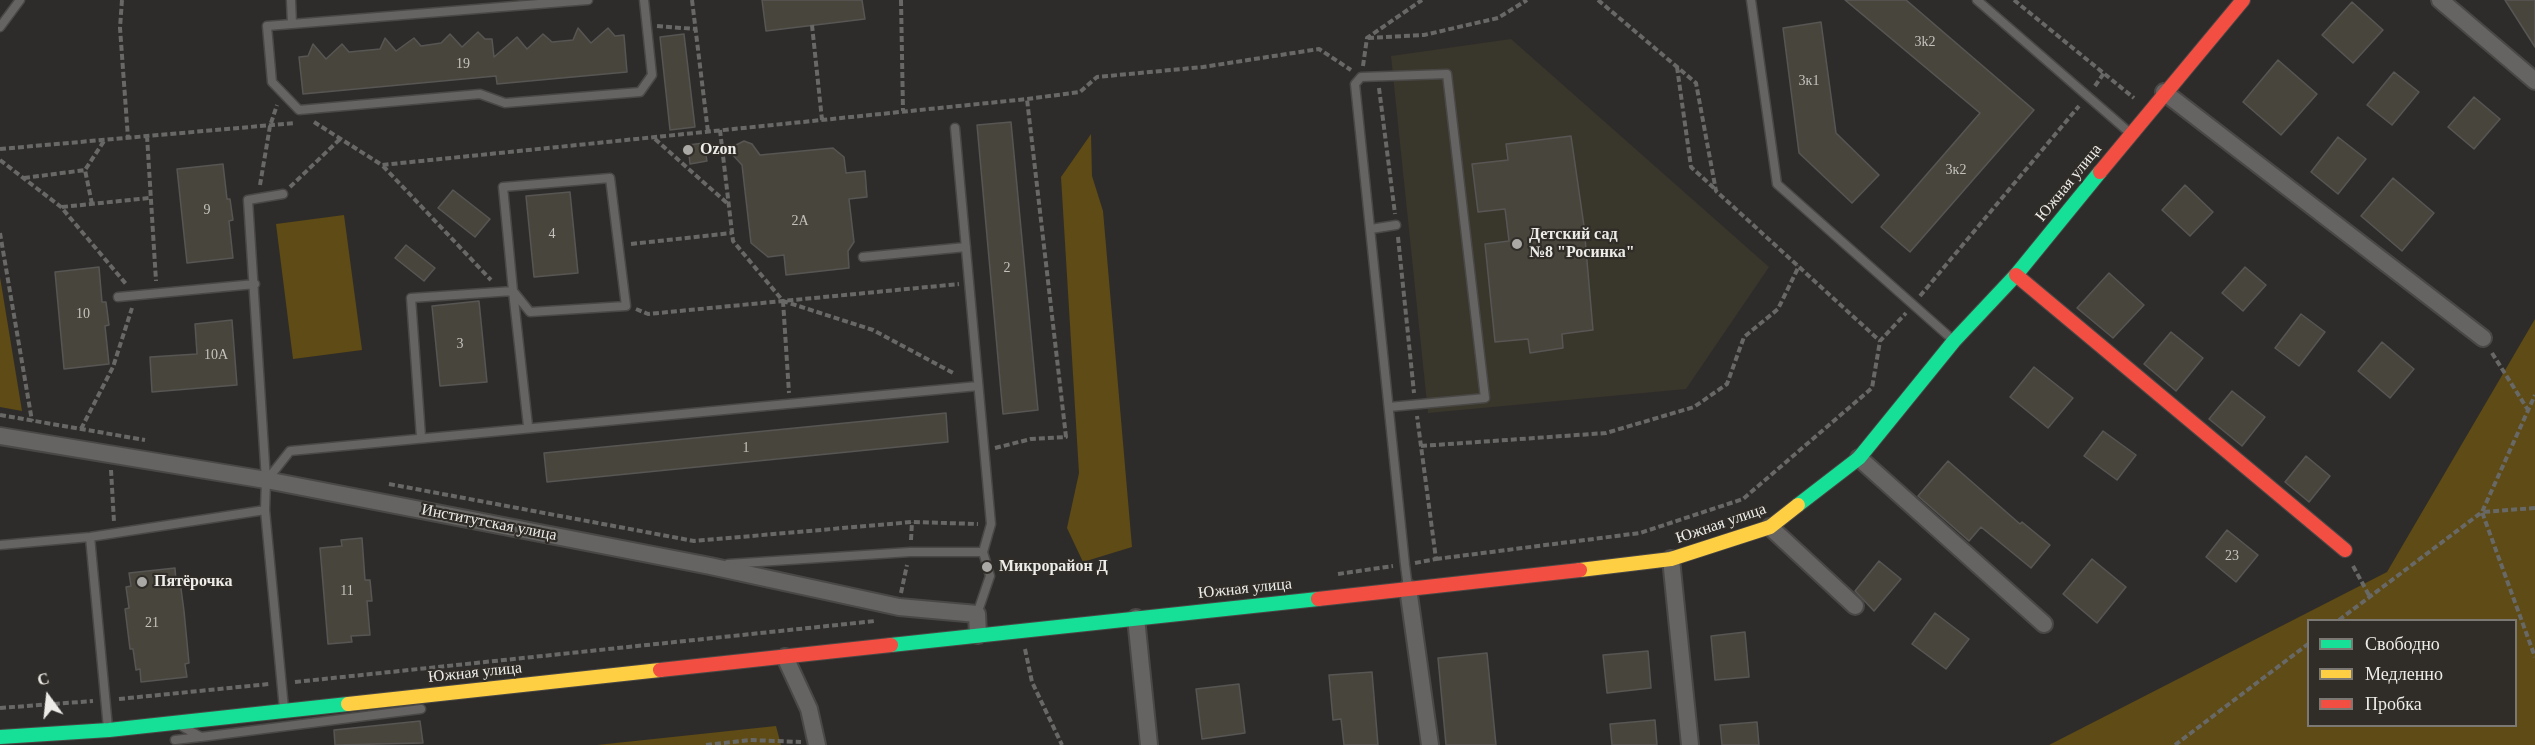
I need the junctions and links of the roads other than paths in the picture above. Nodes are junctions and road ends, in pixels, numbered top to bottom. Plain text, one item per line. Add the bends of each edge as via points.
1 (20, 0) edge
2 (291, 0) edge
3 (583, 0) edge
4 (588, 0) edge
5 (644, 0) edge
6 (1751, 0) edge
7 (1977, 0) edge
8 (2243, 0) edge
9 (2440, 0) edge
10 (292, 24) junction
11 (0, 27) edge
12 (2535, 81) edge
13 (2164, 92) junction
14 (955, 128) dead end
15 (2130, 133) junction
16 (283, 194) road end
17 (1396, 225) road end
18 (1371, 229) junction
19 (966, 248) junction
20 (863, 257) dead end
21 (2016, 275) junction
22 (255, 284) junction
23 (513, 291) junction
24 (118, 297) dead end
25 (2483, 338) road end
26 (1954, 341) junction
27 (978, 386) junction
28 (1389, 407) junction
29 (528, 426) junction
30 (0, 436) edge
31 (421, 437) junction
32 (1859, 458) junction
33 (266, 480) junction
34 (265, 510) junction
35 (1770, 527) junction
36 (90, 537) junction
37 (0, 545) edge
38 (2345, 550) road end
39 (983, 552) junction
40 (1671, 559) junction
41 (710, 566) junction
42 (1408, 588) junction
43 (1855, 606) dead end
44 (977, 614) junction
45 (1136, 618) junction
46 (2044, 624) dead end
47 (978, 635) junction
48 (785, 657) junction
49 (284, 709) junction
50 (421, 709) dead end
51 (174, 722) junction
52 (109, 730) junction
53 (0, 737) edge
54 (201, 737) junction
55 (175, 740) dead end
56 (817, 744) edge
57 (1149, 745) edge
58 (1430, 745) edge
59 (1690, 745) edge

1 - 11 lane
2 - 10 lane
3 - 4 lane
3 - 10 lane
5 - 10 lane via 652,75 640,92 505,103 480,94 299,110 272,82 267,26
6 - 26 lane via 1777,184
7 - 15 lane
8 - 13 street, Южная улица
9 - 12 street
13 - 15 street, Южная улица
13 - 25 street
14 - 19 lane
15 - 21 street, Южная улица
16 - 22 lane via 248,200
17 - 18 lane
18 - 28 lane
18 - 28 lane via 1355,84 1361,77 1448,74 1485,398
19 - 20 lane
19 - 27 lane
21 - 26 street, Южная улица
21 - 38 street
22 - 24 lane
22 - 33 lane
23 - 23 lane via 503,187 610,178 626,306 530,312
23 - 29 lane
23 - 31 lane via 411,298
26 - 32 street, Южная улица
27 - 29 lane
27 - 39 lane via 991,524
28 - 42 lane
29 - 31 lane
30 - 33 street, Институтская улица
31 - 33 lane via 290,451
32 - 35 street, Южная улица
32 - 46 street
33 - 34 lane
33 - 41 street, Институтская улица
34 - 36 lane
34 - 49 lane
35 - 40 street, Южная улица
35 - 43 street
36 - 37 lane
36 - 52 lane
39 - 41 lane via 910,552
39 - 44 lane via 990,576
40 - 42 street, Южная улица
40 - 59 street
41 - 44 street, Институтская улица via 898,607
42 - 45 street, Южная улица
42 - 58 street
44 - 47 street
45 - 47 street, Южная улица
45 - 57 street
47 - 48 street, Южная улица
48 - 49 street, Южная улица
48 - 56 street via 809,709
49 - 51 street, Южная улица
50 - 54 lane
51 - 52 street, Южная улица
51 - 54 lane
52 - 53 street, Южная улица
54 - 55 lane

